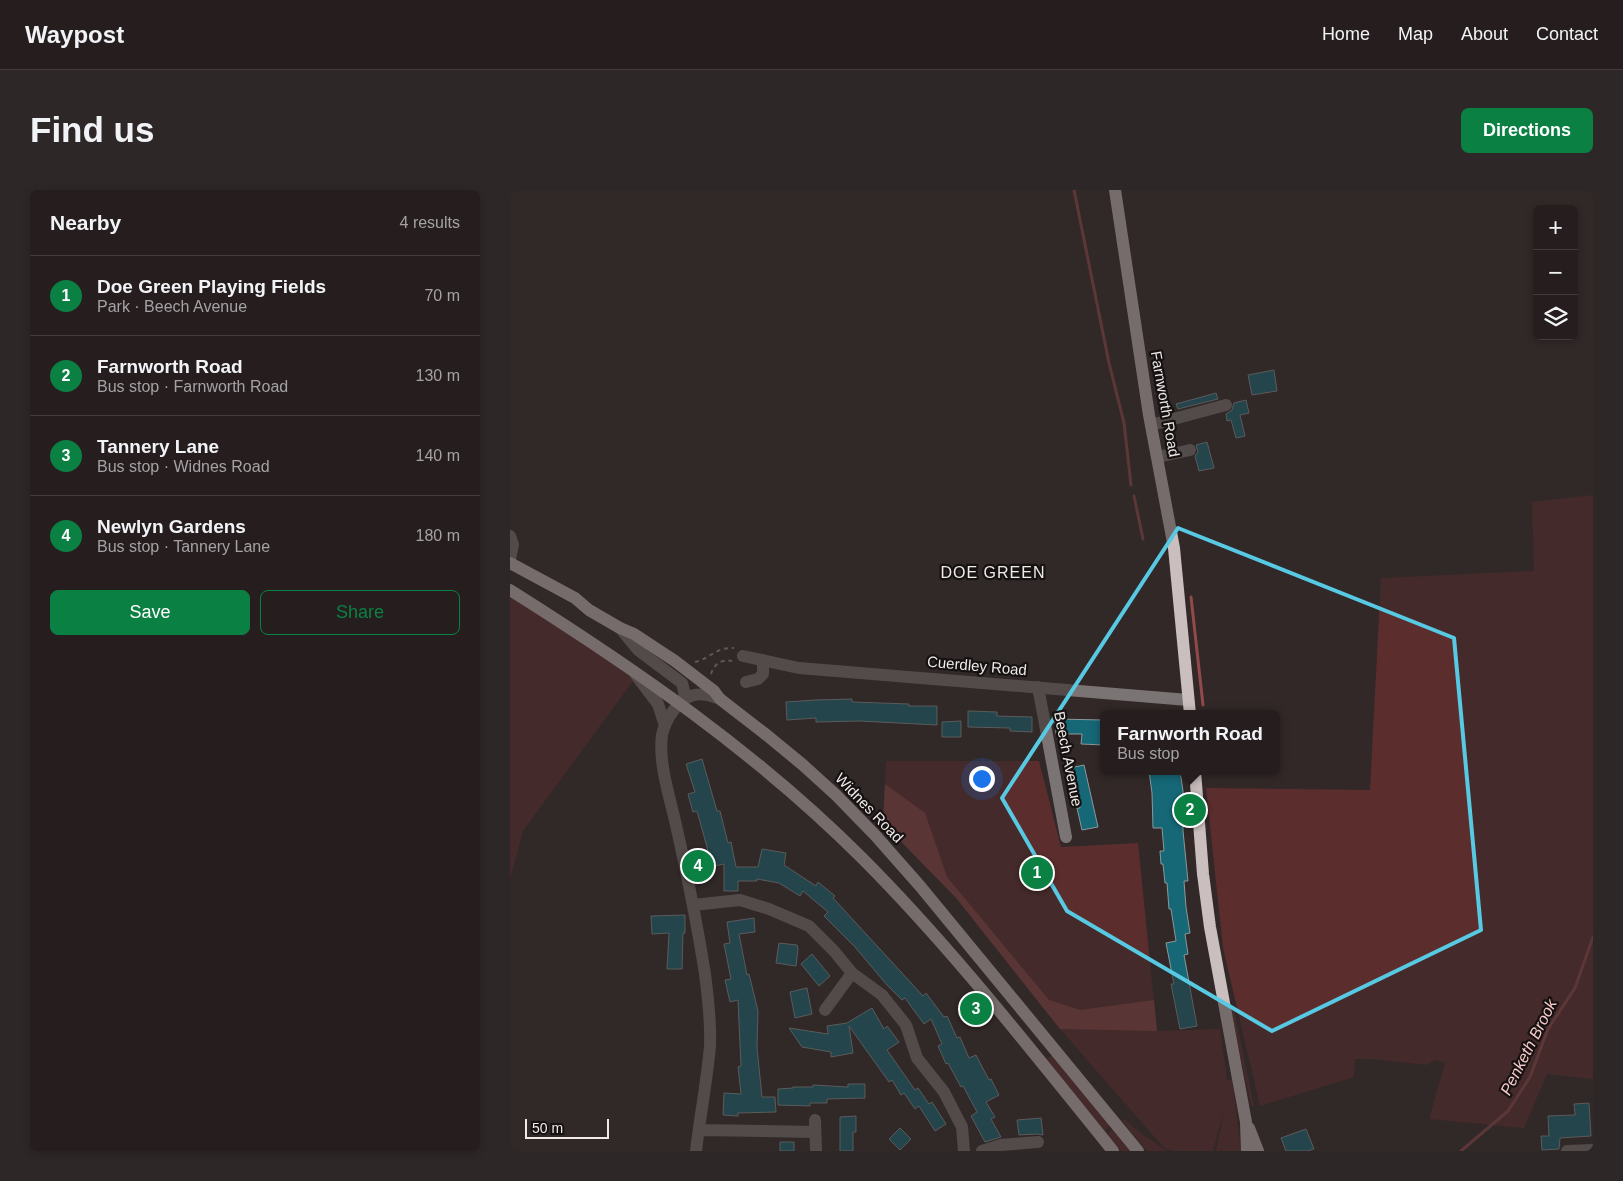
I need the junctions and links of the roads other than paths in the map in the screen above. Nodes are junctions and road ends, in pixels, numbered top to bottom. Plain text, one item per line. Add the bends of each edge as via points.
1 (1115, 190) edge
2 (1226, 405) dead end
3 (1151, 425) junction
4 (1190, 450) dead end
5 (1158, 456) junction
6 (510, 536) edge
7 (510, 559) edge
8 (510, 563) edge
9 (510, 590) edge
10 (620, 628) junction
11 (743, 656) road end
12 (763, 660) junction
13 (631, 670) junction
14 (746, 682) dead end
15 (1038, 687) junction
16 (717, 695) junction
17 (1188, 700) junction
18 (680, 704) junction
19 (1189, 710) edge
20 (665, 726) junction
21 (1195, 775) edge
22 (1066, 838) dead end
23 (693, 905) junction
24 (852, 973) junction
25 (825, 1010) dead end
26 (1246, 1122) junction
27 (698, 1130) junction
28 (1038, 1142) dead end
29 (1593, 1150) edge
30 (696, 1151) edge
31 (816, 1151) edge
32 (964, 1151) edge
33 (982, 1151) edge
34 (1112, 1151) edge
35 (1138, 1151) edge
36 (1247, 1151) edge
37 (1258, 1151) edge
38 (1568, 1151) edge

1 - 3 main road, Farnworth Road
2 - 3 street
3 - 5 main road, Farnworth Road
4 - 5 street
5 - 17 main road, Farnworth Road via 1174,548
6 - 7 street via 513,545
8 - 10 main road, Widnes Road via 575,598
9 - 13 main road
10 - 16 main road, Widnes Road via 675,661
10 - 18 street via 638,650 682,682 685,695
11 - 12 street, Cuerdley Road
12 - 14 street via 763,674
12 - 15 street, Cuerdley Road via 799,668
13 - 18 main road
13 - 20 street via 658,704
15 - 17 street, Cuerdley Road
15 - 22 street, Beech Avenue
16 - 18 street via 695,694
16 - 35 main road, Widnes Road via 804,765 875,835
17 - 19 main road, Farnworth Road
18 - 20 street
18 - 34 main road via 790,792 891,888 955,959
20 - 23 street via 662,744 664,771
21 - 26 main road via 1210,927
23 - 24 street via 740,900 809,926
23 - 27 street via 710,1023 707,1076
24 - 25 street
24 - 32 street via 882,995 906,1026 917,1058 944,1092 962,1127
26 - 36 main road
26 - 37 main road
27 - 30 street
27 - 31 street via 815,1126
28 - 33 street via 1000,1145
29 - 38 street

